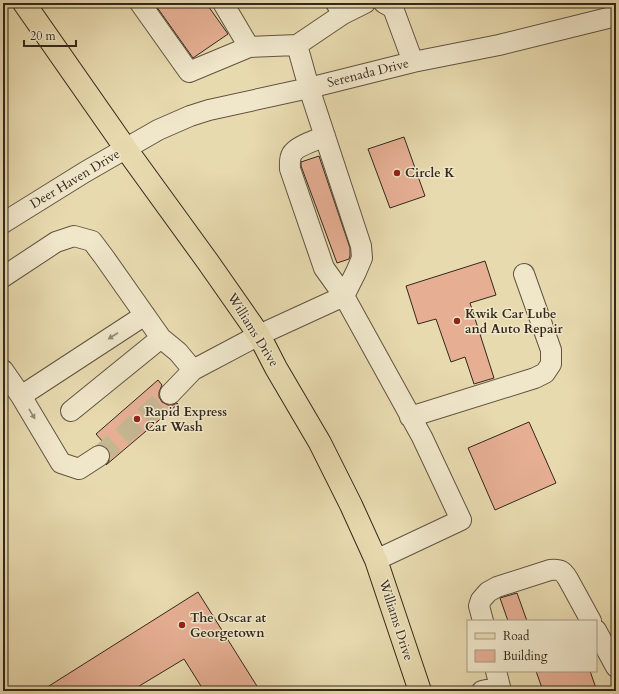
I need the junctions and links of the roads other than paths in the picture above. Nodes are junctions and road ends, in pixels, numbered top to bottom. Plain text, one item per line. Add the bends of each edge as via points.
1 (24, 3) edge
2 (140, 3) edge
3 (223, 3) edge
4 (365, 3) edge
5 (384, 3) edge
6 (340, 8) edge
7 (616, 16) edge
8 (297, 45) junction
9 (249, 47) junction
10 (413, 62) junction
11 (309, 88) junction
12 (325, 136) junction
13 (126, 149) junction
14 (3, 223) edge
15 (524, 274) dead end
16 (3, 277) edge
17 (344, 296) junction
18 (145, 315) junction
19 (259, 335) junction
20 (162, 338) junction
21 (3, 370) edge
22 (193, 370) junction
23 (170, 394) tunnel mouth
24 (21, 396) junction
25 (71, 411) dead end
26 (410, 417) junction
27 (99, 456) tunnel mouth
28 (376, 560) junction
29 (483, 620) edge
30 (590, 620) edge
31 (597, 632) edge
32 (616, 667) edge
33 (420, 691) edge

1 - 13 main road, Williams Drive
2 - 9 street via 189,72
3 - 9 street
4 - 6 street
5 - 10 street via 393,8
6 - 8 street
7 - 10 street, Serenada Drive via 498,45
8 - 9 street
8 - 11 street
10 - 11 street, Serenada Drive
11 - 12 street
11 - 13 street, Serenada Drive via 190,116 158,130
12 - 17 street via 362,246 362,258
12 - 17 street via 296,149 290,160 290,169 324,268
13 - 14 street, Deer Haven Drive
13 - 19 main road, Williams Drive
15 - 26 street via 551,350 551,364 545,373
16 - 18 street via 56,242 74,236 92,241
17 - 19 street
17 - 26 street
18 - 20 street
18 -> 24 street
19 - 22 street
19 - 28 main road, Williams Drive via 320,443
20 - 22 street
20 - 25 street
21 - 24 street
22 - 23 street
24 -> 27 street via 61,463 79,469
26 - 28 street via 461,520
28 - 33 main road, Williams Drive
29 - 30 street via 479,606 488,592 558,569 568,579
31 - 32 street

